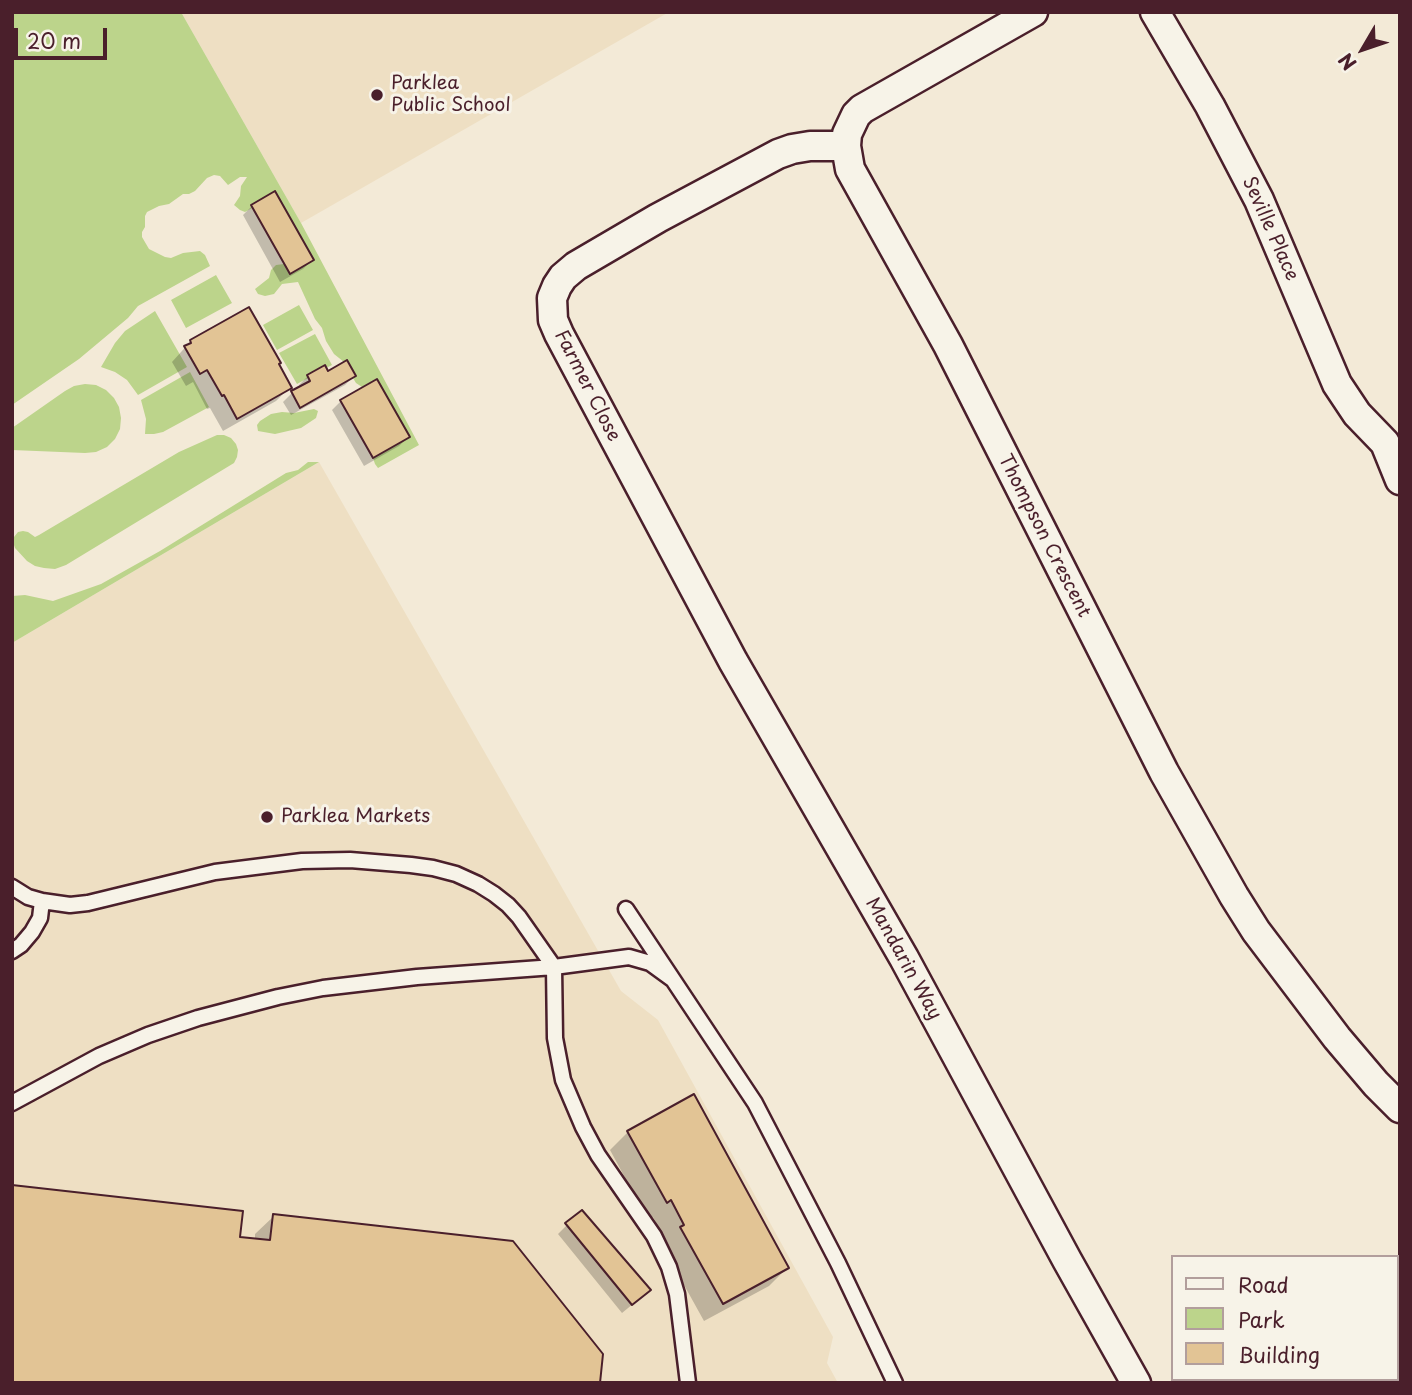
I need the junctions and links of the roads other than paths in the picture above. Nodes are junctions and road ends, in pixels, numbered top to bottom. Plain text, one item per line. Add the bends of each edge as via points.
1 (1033, 12) edge
2 (1155, 12) edge
3 (846, 146) junction
4 (1400, 480) edge
5 (733, 661) joint
6 (12, 887) edge
7 (43, 901) junction
8 (626, 909) dead end
9 (12, 951) edge
10 (554, 967) junction
11 (672, 979) junction
12 (12, 1103) edge
13 (1400, 1108) edge
14 (688, 1383) edge
15 (895, 1383) edge
16 (1136, 1383) edge

1 - 3 street via 862,109 850,124
2 - 4 street, Seville Place via 1259,200 1337,384 1385,443
3 - 5 street, Farmer Close via 810,146 778,154 576,266 563,277 552,298 559,334
3 - 13 street, Thompson Crescent via 854,177 948,345 1164,772 1234,896 1337,1038
5 - 16 street, Mandarin Way via 904,958
6 - 7 lane
7 - 9 lane via 32,932
7 - 10 lane via 88,903 261,865 350,860 411,865 456,874 495,894 519,917
8 - 11 lane
10 - 11 lane via 629,957 650,963
10 - 12 lane via 360,983 240,1007 148,1035
10 - 14 lane via 555,1038 563,1080 598,1155 654,1236 669,1267 677,1294
11 - 15 lane via 755,1103

